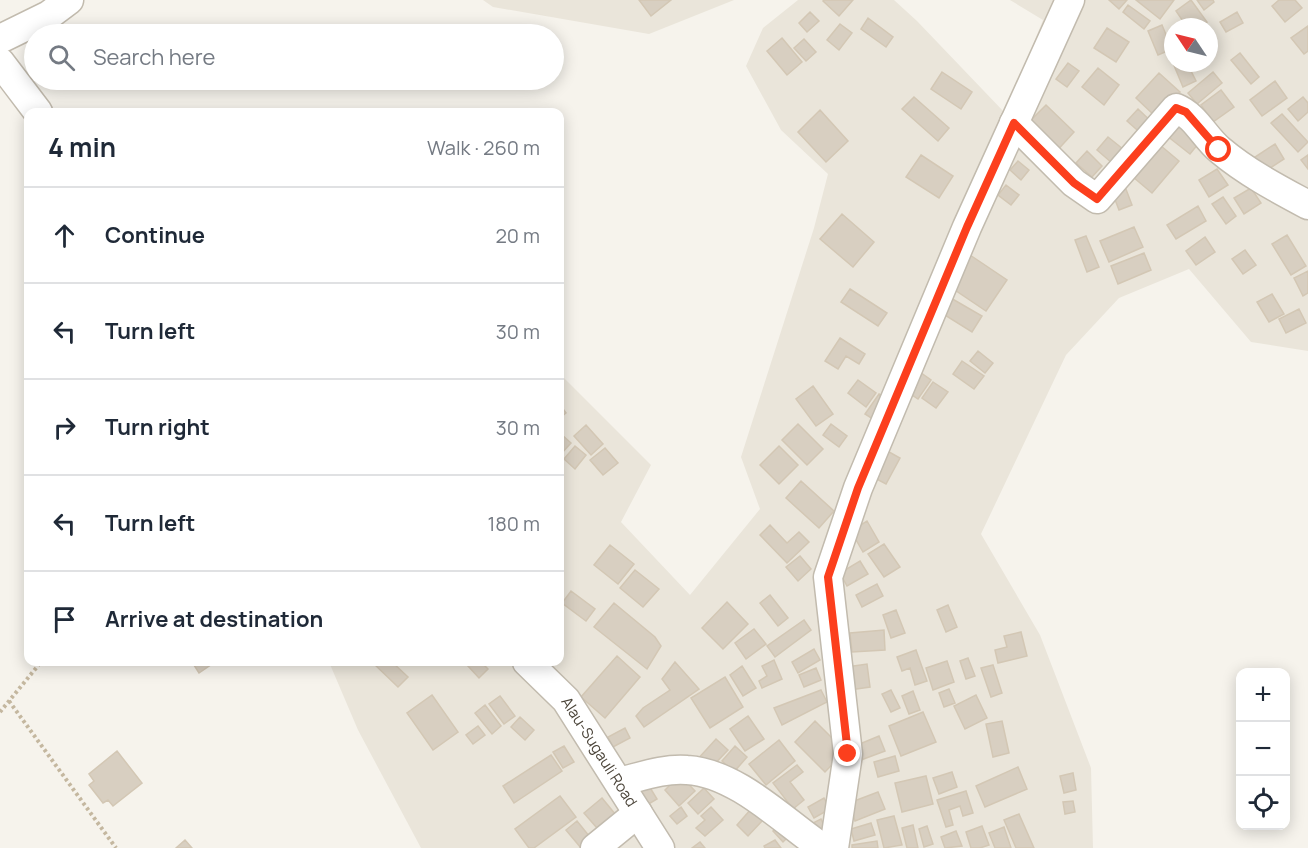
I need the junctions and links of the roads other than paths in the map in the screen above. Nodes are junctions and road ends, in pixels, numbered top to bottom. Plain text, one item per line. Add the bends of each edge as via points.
1 (69, 0) edge
2 (1070, 0) edge
3 (31, 24) edge
4 (24, 27) edge
5 (0, 39) edge
6 (0, 62) edge
7 (35, 108) edge
8 (1014, 123) junction
9 (1308, 205) edge
10 (531, 666) edge
11 (619, 782) junction
12 (638, 813) junction
13 (595, 848) edge
14 (660, 848) edge
15 (823, 848) edge
16 (834, 848) edge

1 - 3 street
2 - 8 street
4 - 5 street
6 - 7 street
8 - 9 street via 1074,183 1097,199 1176,108 1186,112 1219,150
8 - 16 street via 858,488 828,577 848,754
10 - 11 street, Alau-Sugauli Road via 566,700
11 - 12 street, Alau-Sugauli Road
11 - 15 street via 666,771 688,770 715,776 741,789
12 - 13 street
12 - 14 street, Alau-Sugauli Road

